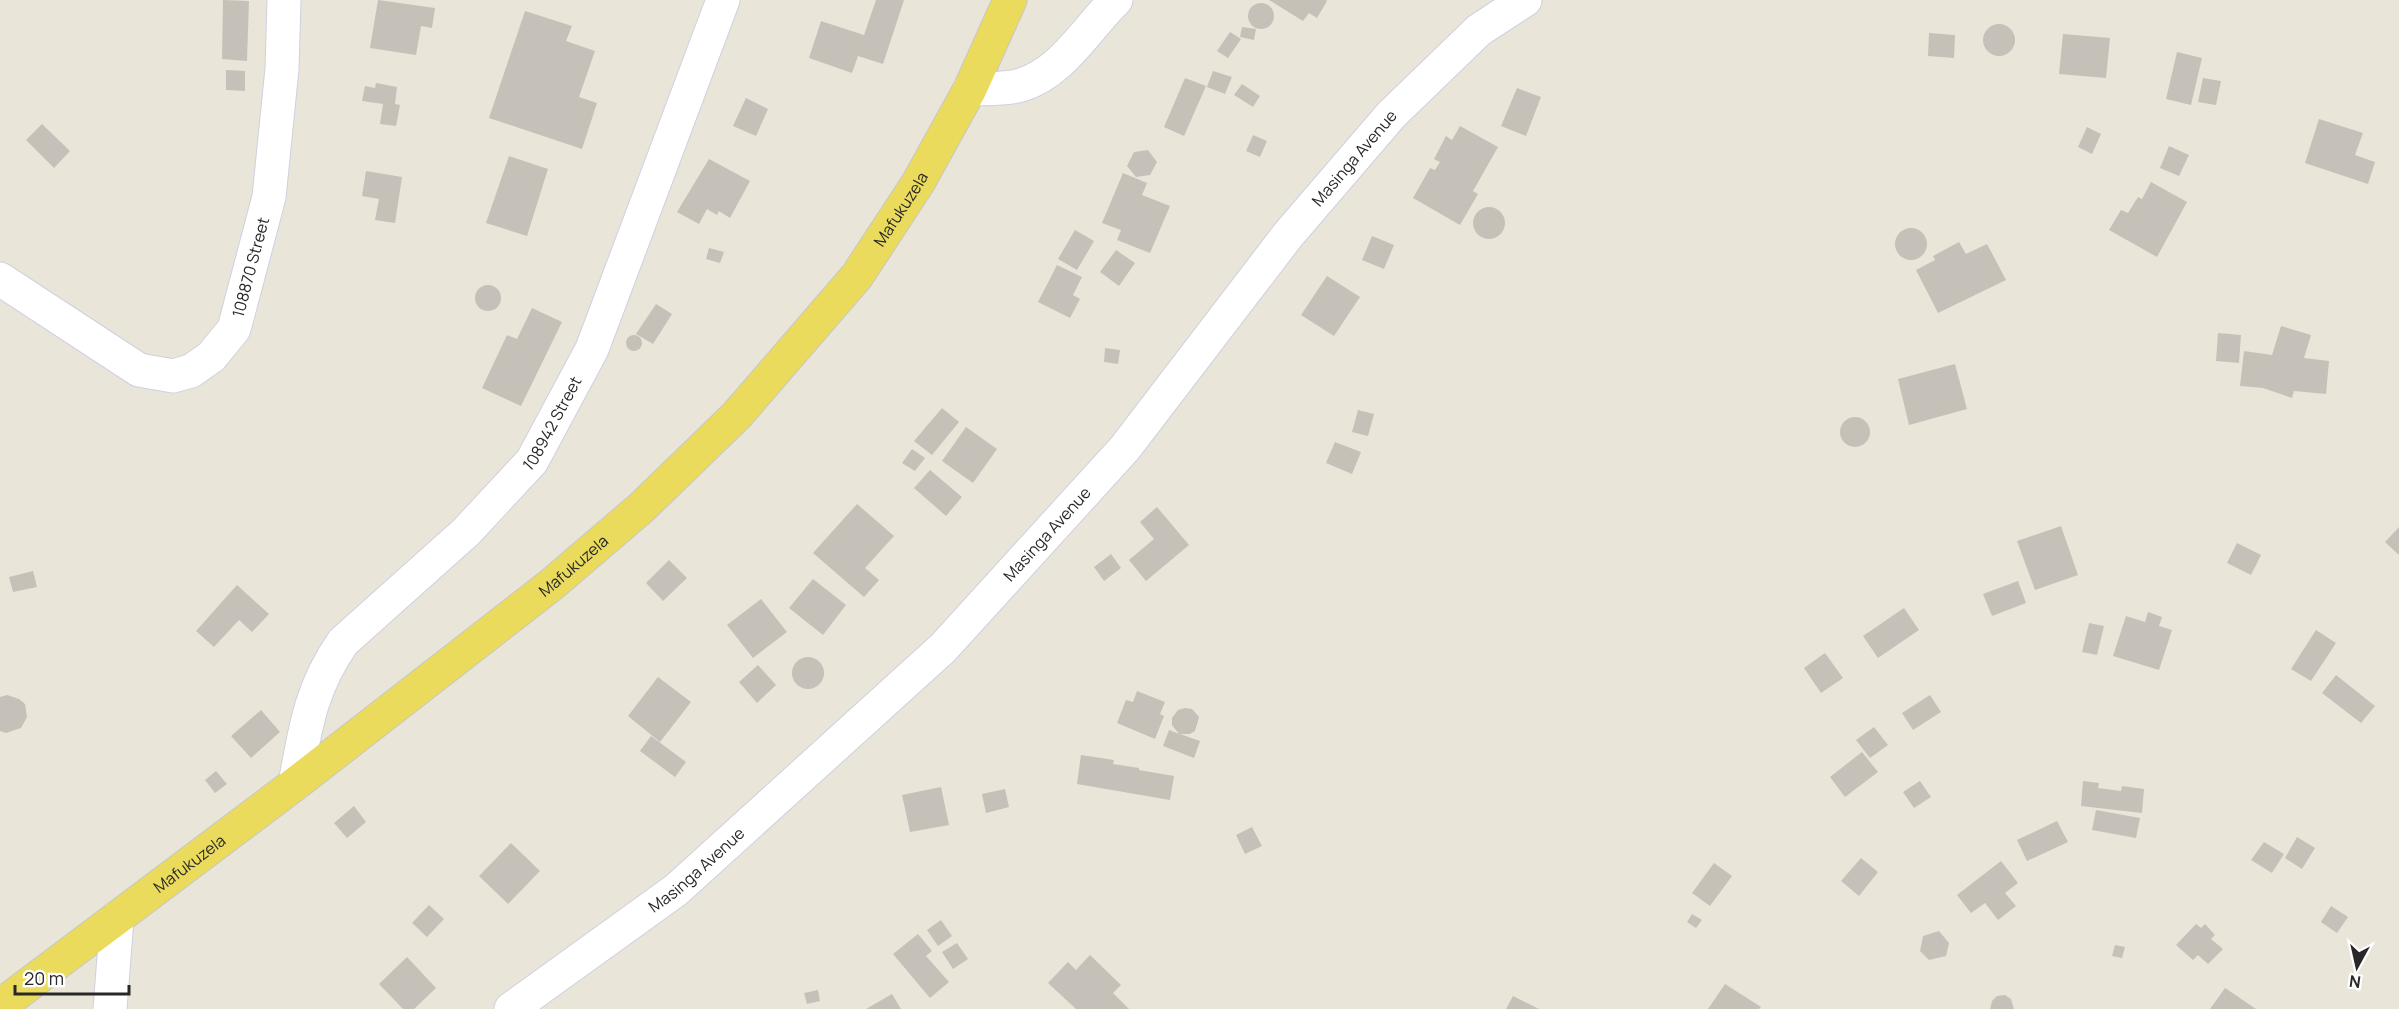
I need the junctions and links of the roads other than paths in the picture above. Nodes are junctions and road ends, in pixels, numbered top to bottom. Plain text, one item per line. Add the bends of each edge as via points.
1 (284, 0) edge
2 (723, 0) edge
3 (1010, 0) edge
4 (1116, 0) edge
5 (1525, 0) edge
6 (970, 89) junction
7 (0, 279) edge
8 (295, 784) junction
9 (117, 918) junction
10 (0, 1006) edge
11 (110, 1009) edge
12 (511, 1009) edge

1 - 7 street, 108870 Street via 282,69 269,197 234,329 212,357 173,376 139,370
2 - 8 street, 108942 Street via 592,349 532,460 466,532 344,642 328,663 310,705
3 - 6 main road, Mafukuzela
4 - 6 street via 1059,62 1038,77 1021,85
5 - 12 street, Masinga Avenue via 1479,30 1391,115 1288,235 1125,448 943,648 676,890
6 - 8 main road, Mafukuzela via 918,183 856,276 737,415 641,508 551,585
8 - 9 main road, Mafukuzela
9 - 10 main road, Mafukuzela
9 - 11 street

